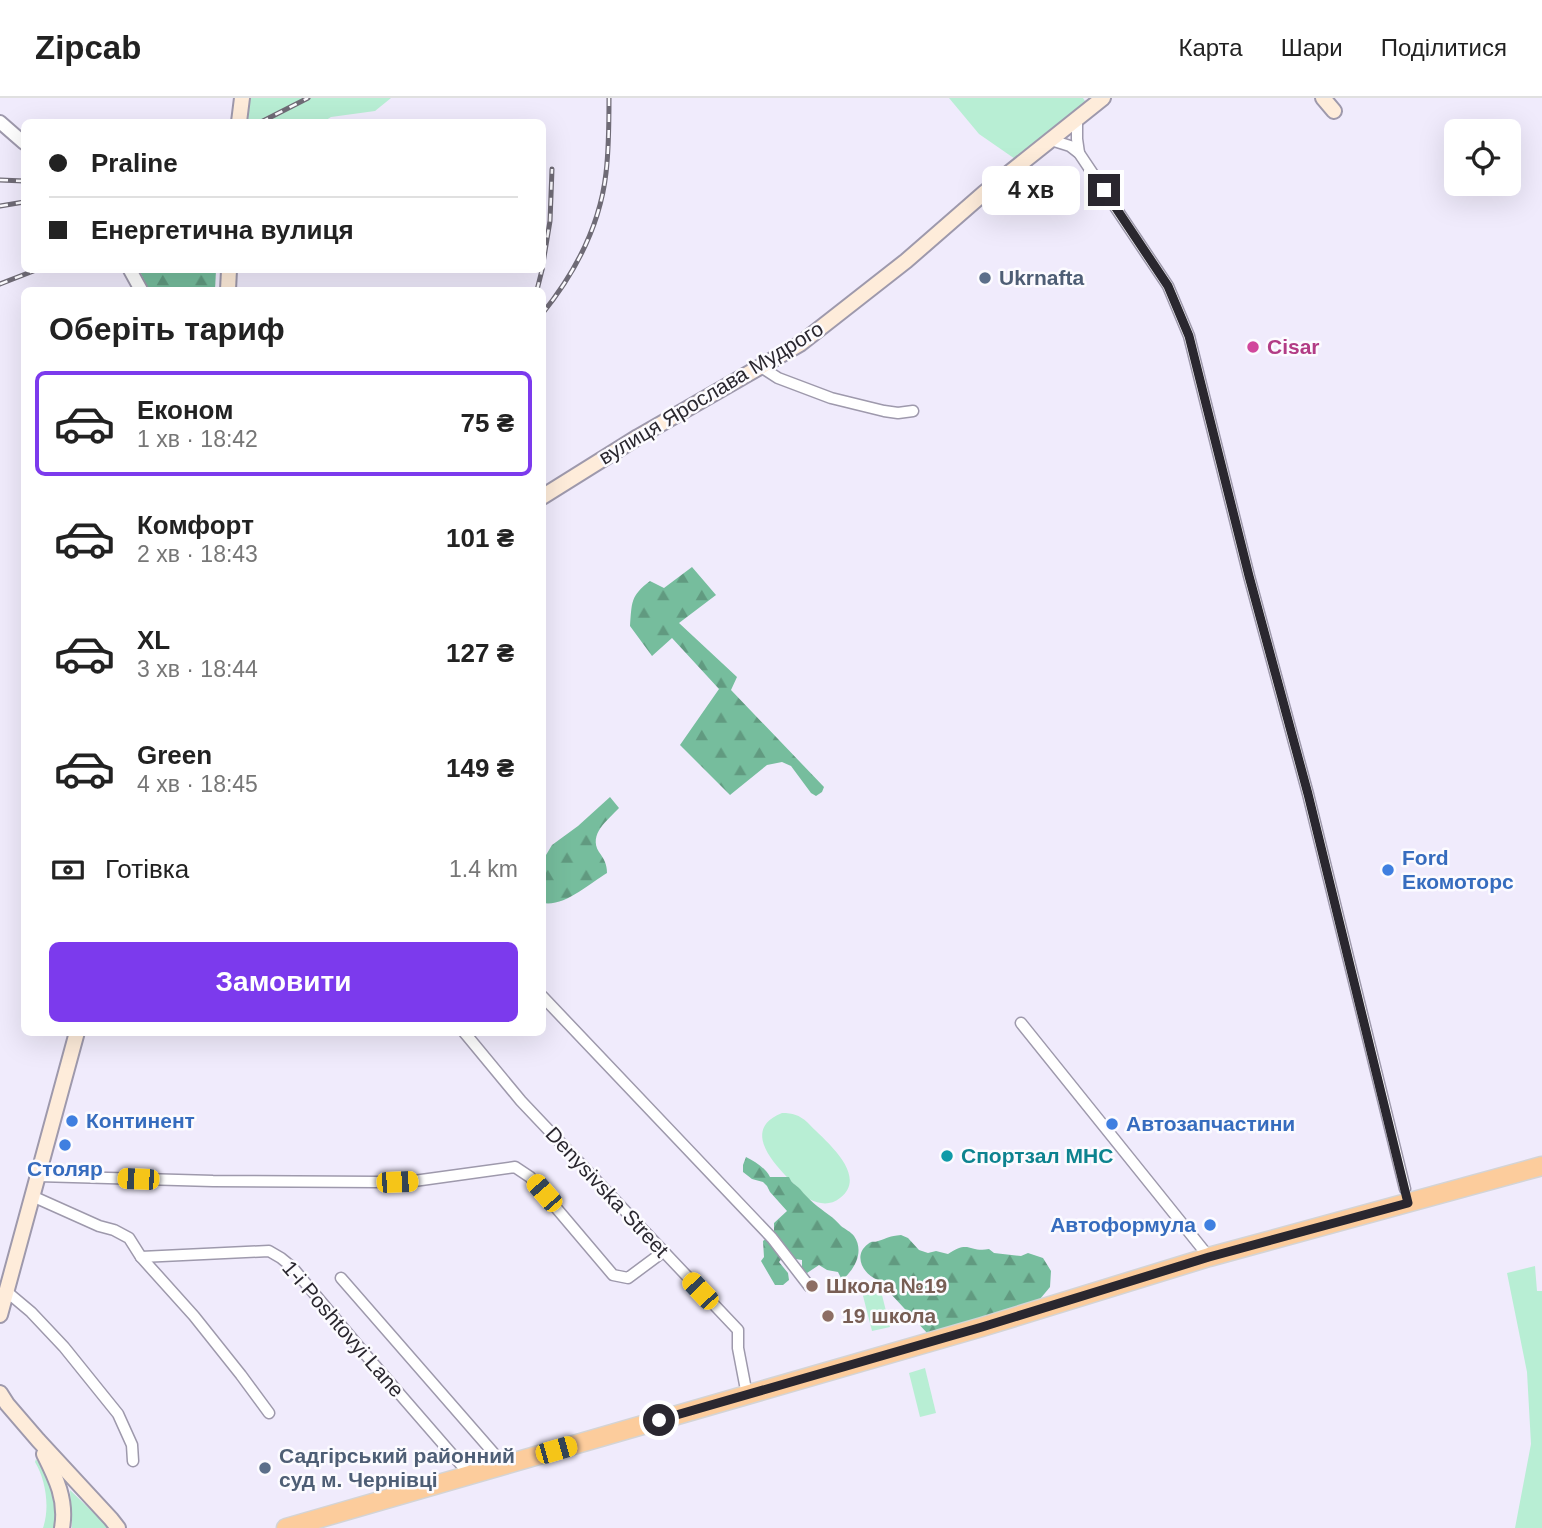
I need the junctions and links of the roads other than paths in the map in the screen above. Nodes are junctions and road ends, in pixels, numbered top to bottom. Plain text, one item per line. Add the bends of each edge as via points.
1 (242, 98) edge
2 (1103, 98) edge
3 (1323, 98) edge
4 (1334, 111) dead end
5 (239, 119) edge
6 (1077, 119) junction
7 (0, 122) edge
8 (1051, 139) junction
9 (21, 140) edge
10 (1079, 153) junction
11 (761, 367) junction
12 (913, 411) dead end
13 (546, 494) edge
14 (546, 1000) edge
15 (1021, 1023) dead end
16 (77, 1036) edge
17 (467, 1036) edge
18 (1542, 1166) edge
19 (38, 1176) junction
20 (32, 1196) junction
21 (1407, 1196) junction
22 (663, 1252) junction
23 (141, 1256) junction
24 (1209, 1257) junction
25 (341, 1278) dead end
26 (809, 1286) dead end
27 (6, 1291) junction
28 (0, 1315) edge
29 (0, 1393) edge
30 (747, 1395) junction
31 (269, 1413) dead end
32 (38, 1440) junction
33 (133, 1461) dead end
34 (505, 1465) junction
35 (470, 1475) junction
36 (115, 1523) edge
37 (62, 1528) edge
38 (286, 1528) edge

1 - 5 main road
2 - 6 main road, вулиця Ярослава Мудрого
3 - 4 main road
6 - 8 main road, вулиця Ярослава Мудрого
6 - 10 street
7 - 9 street
8 - 10 street
8 - 11 main road, вулиця Ярослава Мудрого via 800,344
10 - 21 street via 1168,286 1189,336
11 - 12 street via 831,398 884,411
11 - 13 main road, вулиця Ярослава Мудрого
14 - 26 street via 772,1238
15 - 24 street
16 - 19 main road
17 - 22 street, Denysivska Street via 521,1101
18 - 21 highway
19 - 20 main road
19 - 22 street via 379,1182 515,1167 530,1177 613,1275 628,1278
20 - 23 street via 130,1238
20 - 27 main road
21 - 24 highway
22 - 30 street, Denysivska Street via 738,1331
23 - 31 street
23 - 35 street, 1-i Poshtovyi Lane via 269,1251 281,1258
24 - 30 highway
25 - 34 street
27 - 28 main road
27 - 33 street via 64,1347 118,1414 132,1445
29 - 32 main road
30 - 34 highway
32 - 36 main road
32 - 37 main road via 62,1494
34 - 35 highway
35 - 38 highway

